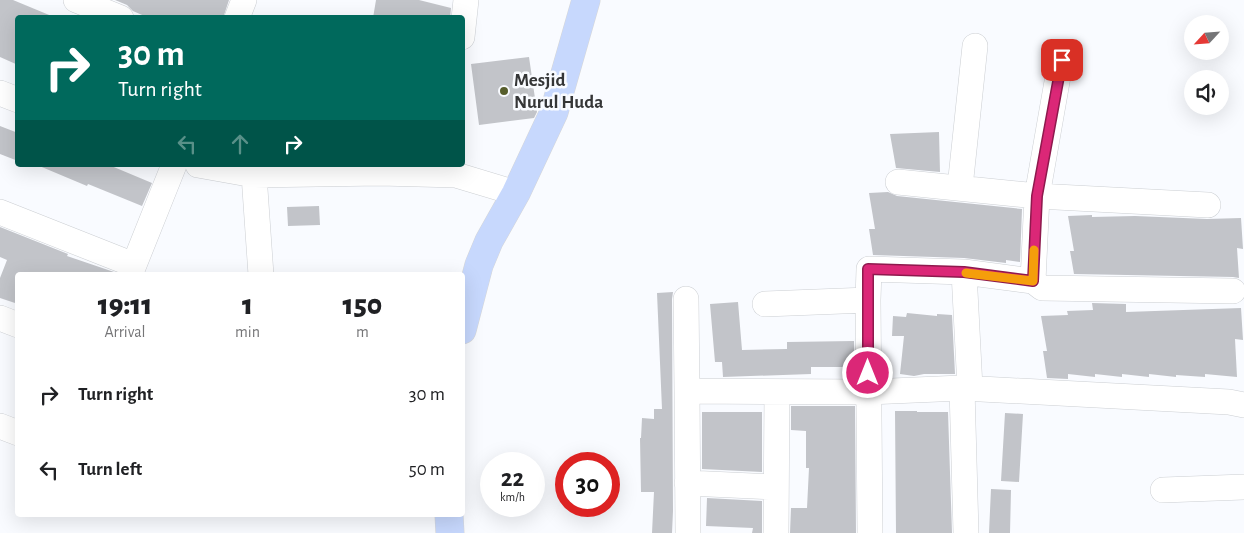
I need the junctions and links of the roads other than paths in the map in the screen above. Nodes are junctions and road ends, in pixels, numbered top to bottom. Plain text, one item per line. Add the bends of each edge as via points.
1 (76, 0) edge
2 (244, 0) edge
3 (466, 0) edge
4 (586, 0) edge
5 (114, 15) edge
6 (238, 15) edge
7 (464, 15) edge
8 (976, 46) dead end
9 (1062, 60) dead end
10 (0, 93) edge
11 (15, 99) edge
12 (173, 167) edge
13 (209, 167) edge
14 (456, 170) edge
15 (254, 175) junction
16 (898, 182) dead end
17 (960, 187) junction
18 (516, 193) junction
19 (1037, 196) junction
20 (1208, 206) dead end
21 (0, 212) edge
22 (132, 270) edge
23 (261, 272) edge
24 (964, 272) junction
25 (1033, 281) junction
26 (1233, 290) dead end
27 (686, 300) dead end
28 (868, 300) junction
29 (765, 304) dead end
30 (0, 318) edge
31 (465, 318) edge
32 (15, 323) edge
33 (966, 388) junction
34 (687, 391) junction
35 (777, 392) junction
36 (868, 392) junction
37 (1244, 405) edge
38 (0, 426) edge
39 (15, 432) edge
40 (687, 483) junction
41 (776, 487) junction
42 (1244, 487) edge
43 (1163, 490) dead end
44 (448, 517) edge
45 (450, 533) edge
46 (688, 533) edge
47 (776, 533) edge
48 (870, 533) edge
49 (966, 533) edge

1 - 5 street
2 - 6 street
3 - 7 street
4 - 18 main road via 554,112
8 - 17 street
9 - 19 street
10 - 11 street
12 - 22 street
13 - 15 street
14 - 15 street
14 - 18 street
15 - 23 street
16 - 17 street
17 - 19 street
18 - 31 main road via 479,264
19 - 20 street
19 - 25 street
21 - 22 street
24 - 25 street
24 - 28 street via 868,269
24 - 33 street
25 - 26 street via 1042,288
27 - 34 street
28 - 29 street
28 - 36 street
30 - 32 street
33 - 36 street
33 - 37 street
33 - 49 street
34 - 35 street
34 - 40 street
35 - 36 street
35 - 41 street
36 - 48 street
38 - 39 street
40 - 41 street
40 - 46 street
41 - 47 street
42 - 43 street
44 - 45 main road

